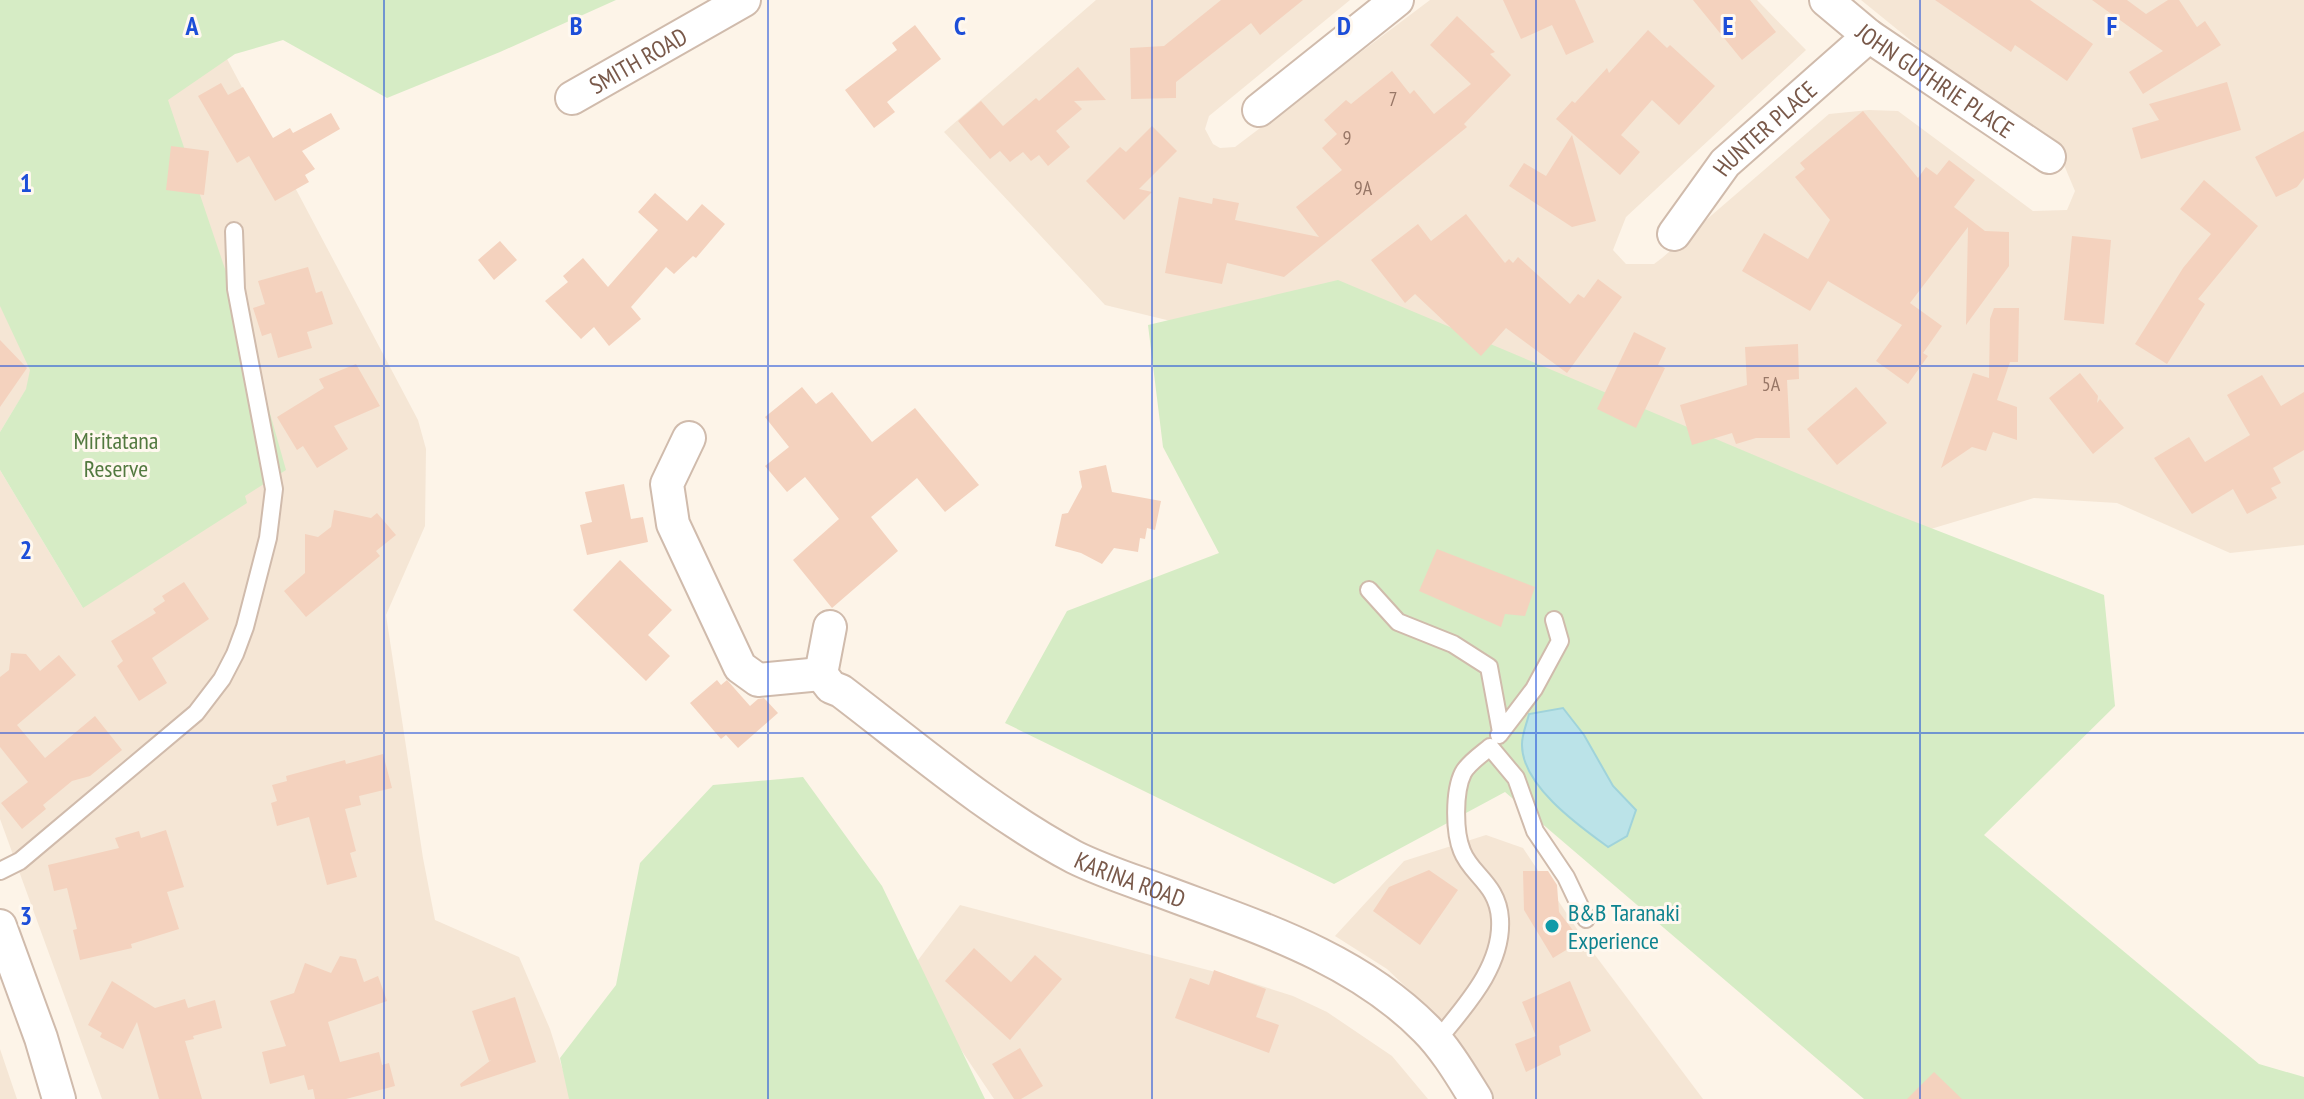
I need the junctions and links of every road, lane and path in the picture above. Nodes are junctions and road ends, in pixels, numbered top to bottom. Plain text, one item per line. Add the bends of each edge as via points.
1 (744, 0) edge
2 (1397, 0) edge
3 (1826, 0) edge
4 (1869, 36) junction
5 (572, 98) dead end
6 (1259, 110) dead end
7 (2049, 157) dead end
8 (234, 231) dead end
9 (1674, 234) dead end
10 (689, 438) dead end
11 (1369, 590) dead end
12 (1554, 620) dead end
13 (830, 627) dead end
14 (821, 674) junction
15 (1501, 732) junction
16 (1490, 747) junction
17 (0, 871) edge
18 (1586, 919) dead end
19 (0, 926) edge
20 (1436, 1042) junction
21 (59, 1099) edge
22 (1476, 1099) edge

1 - 5 street, SMITH ROAD
2 - 6 street
3 - 4 street, JOHN GUTHRIE PLACE
4 - 7 street, JOHN GUTHRIE PLACE
4 - 9 street, HUNTER PLACE via 1725,163
8 - 17 lane via 236,289 274,489 268,538 235,654 210,697 180,728 20,861
10 - 14 street via 667,484 673,524 740,667 758,680
11 - 15 lane via 1398,622 1453,644 1489,667
12 - 15 lane via 1560,641 1534,689
13 - 14 street
14 - 20 street, KARINA ROAD via 831,687 1025,829 1076,858 1288,939 1346,967 1389,997
15 - 16 lane
16 - 18 lane via 1516,778 1535,831
16 - 20 lane via 1464,770 1455,802 1462,852 1492,890 1501,919 1495,958
19 - 21 street
20 - 22 street, KARINA ROAD

